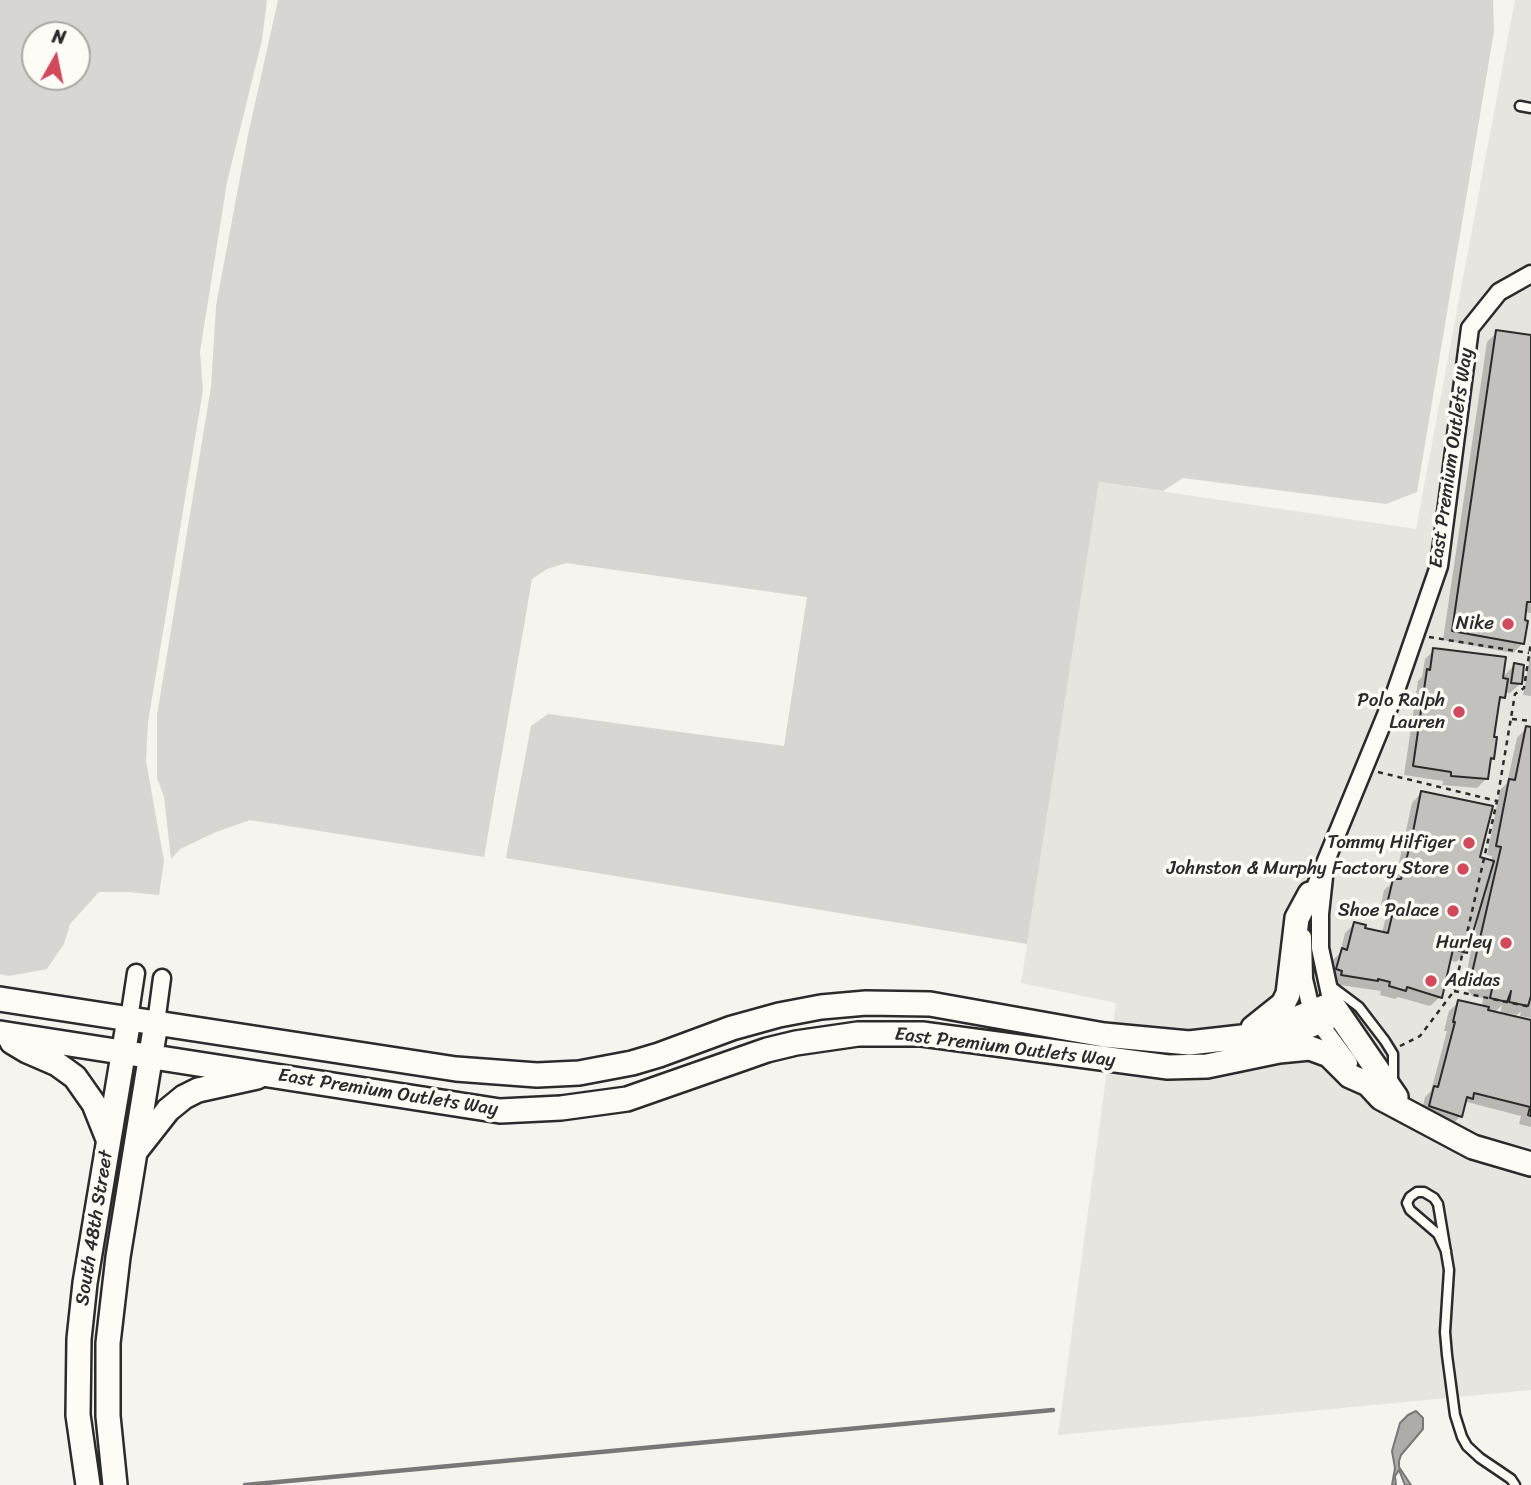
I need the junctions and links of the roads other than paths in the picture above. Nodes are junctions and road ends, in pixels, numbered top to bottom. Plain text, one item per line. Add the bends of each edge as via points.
1 (1520, 106) dead end
2 (1531, 108) edge
3 (1531, 274) edge
4 (1325, 860) junction
5 (1310, 894) junction
6 (136, 973) dead end
7 (162, 978) dead end
8 (0, 999) edge
9 (1326, 1008) junction
10 (129, 1019) junction
11 (758, 1021) junction
12 (156, 1023) junction
13 (0, 1034) edge
14 (1242, 1037) junction
15 (767, 1050) junction
16 (123, 1052) junction
17 (150, 1056) junction
18 (1237, 1060) junction
19 (456, 1069) junction
20 (265, 1075) junction
21 (1368, 1084) junction
22 (1397, 1100) junction
23 (450, 1104) junction
24 (109, 1140) junction
25 (1473, 1147) junction
26 (1531, 1149) edge
27 (135, 1152) junction
28 (1531, 1164) edge
29 (1446, 1251) junction
30 (88, 1485) edge
31 (115, 1485) edge
32 (1515, 1485) edge

1 - 2 lane
3 - 4 street, East Premium Outlets Way via 1499,292 1470,327 1439,566
4 - 5 street, East Premium Outlets Way
4 - 9 street, East Premium Outlets Way via 1320,948
5 - 9 street, East Premium Outlets Way via 1303,937 1304,979
5 - 14 street via 1297,918 1288,994 1274,1013
6 - 10 street, South 48th Street
7 - 12 street, South 48th Street
8 - 10 street, East Premium Outlets Way
9 - 14 street, East Premium Outlets Way
9 - 18 street, East Premium Outlets Way
9 - 21 street, East Premium Outlets Way
9 - 22 street, East Premium Outlets Way
9 - 22 lane via 1359,1007 1391,1051
10 - 12 street, East Premium Outlets Way
10 - 16 street, South 48th Street
11 - 14 street, East Premium Outlets Way via 821,1007 884,1002 960,1008 1134,1039 1189,1043
11 - 15 street
11 - 19 street, East Premium Outlets Way via 659,1055 579,1073 528,1075
12 - 17 street, South 48th Street
12 - 19 street, East Premium Outlets Way
13 - 16 street, East Premium Outlets Way
13 - 24 street via 75,1077 94,1104
15 - 18 street, East Premium Outlets Way via 858,1034 922,1034 1141,1065 1189,1067
15 - 23 street, East Premium Outlets Way via 609,1102 500,1111
16 - 17 street, East Premium Outlets Way
16 - 24 street, South 48th Street
17 - 20 street, East Premium Outlets Way
17 - 27 street, South 48th Street
18 - 21 street via 1310,1048 1329,1055 1350,1076
19 - 23 street
20 - 23 street, East Premium Outlets Way
20 - 27 street via 184,1097
21 - 22 street, East Premium Outlets Way via 1381,1098
22 - 25 street, East Premium Outlets Way
24 - 30 street, South 48th Street via 79,1339 78,1415
25 - 26 street, East Premium Outlets Way
25 - 28 street, East Premium Outlets Way
27 - 31 street, South 48th Street via 108,1343 108,1416
29 - 29 lane via 1438,1203 1418,1192 1407,1203 1410,1210 1438,1234
29 - 32 lane via 1445,1332 1462,1437

